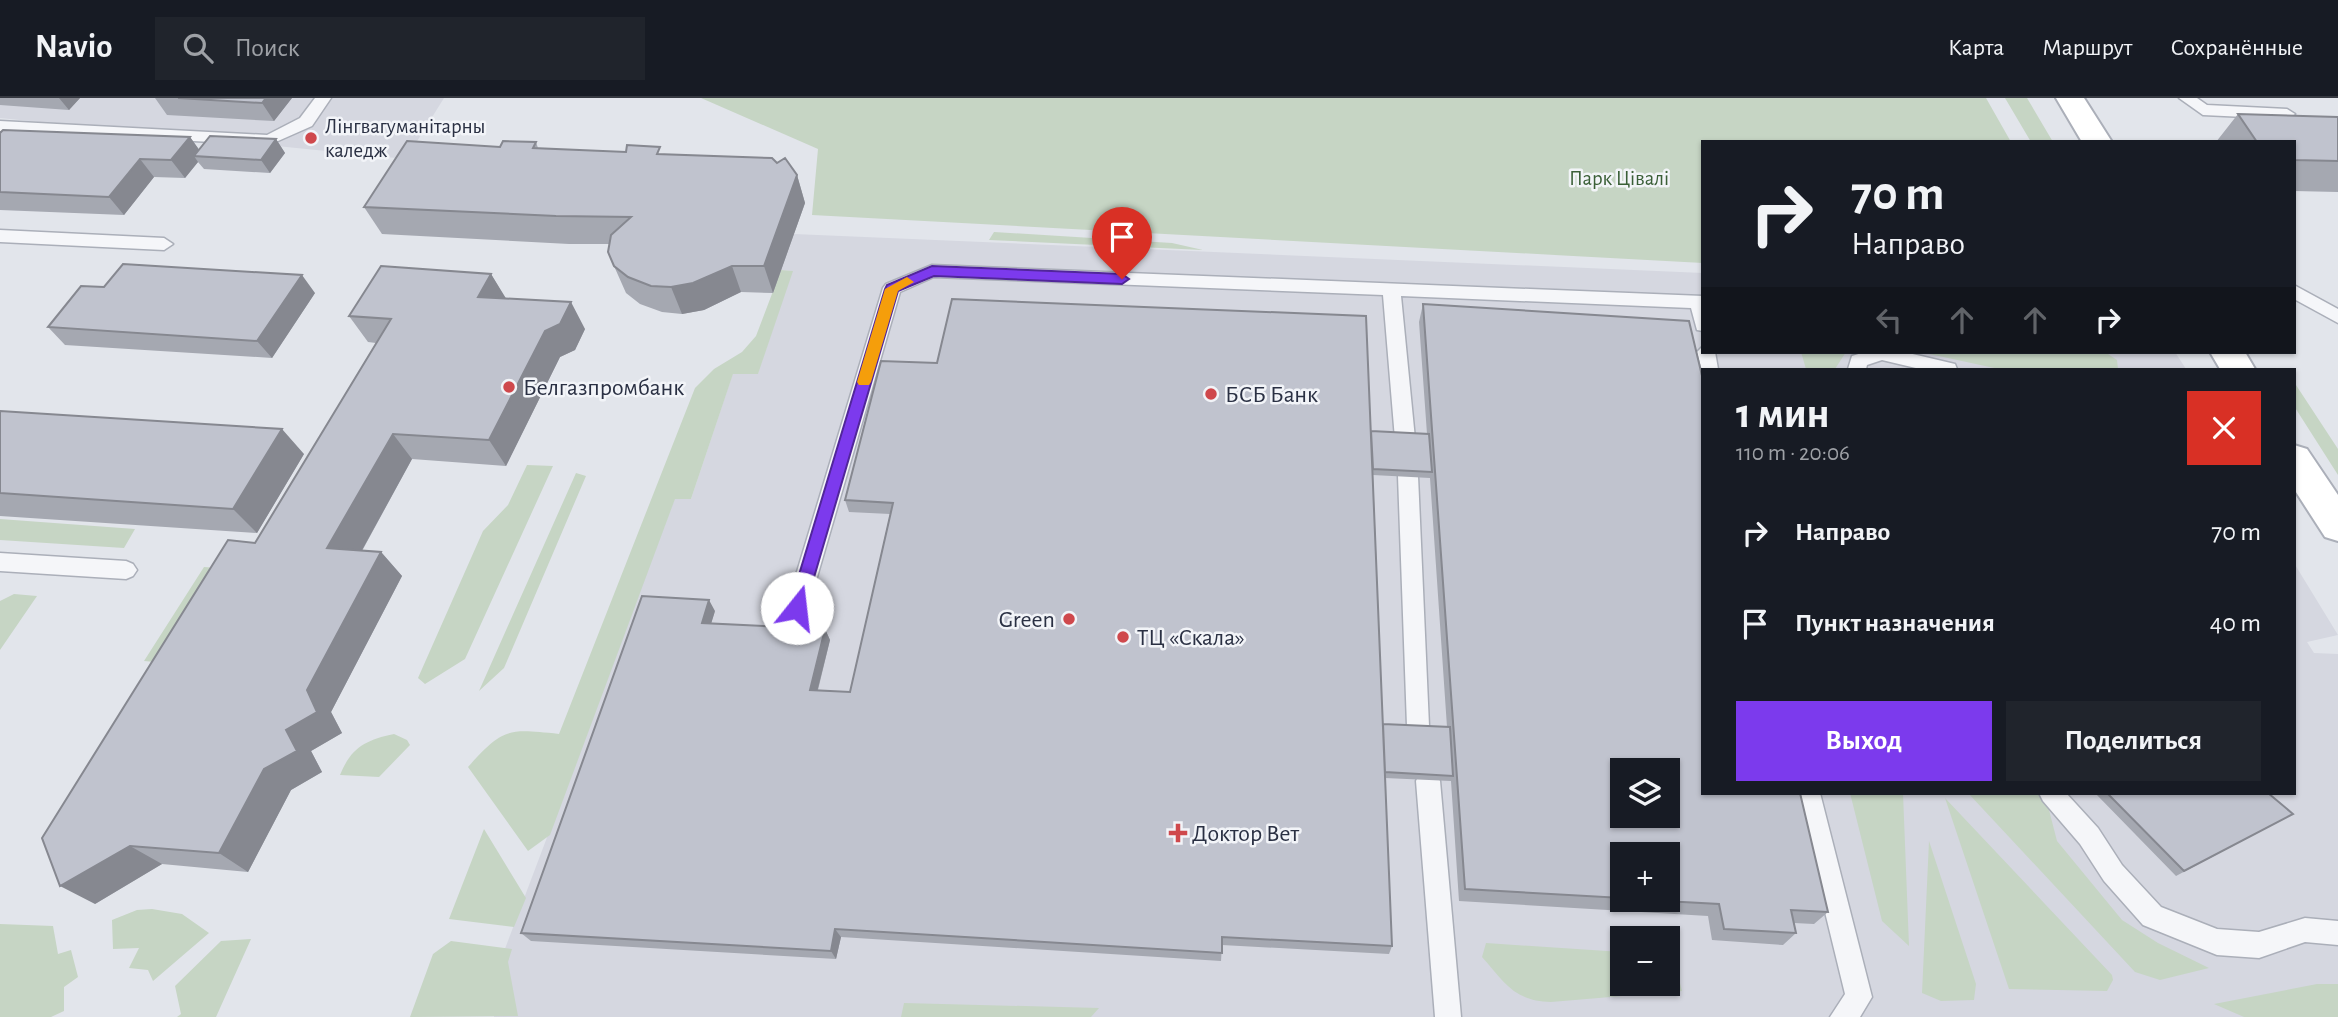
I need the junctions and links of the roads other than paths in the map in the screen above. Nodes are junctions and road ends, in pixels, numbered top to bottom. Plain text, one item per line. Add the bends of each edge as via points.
1 (323, 98) edge
2 (2070, 98) edge
3 (2187, 98) edge
4 (2287, 114) edge
5 (0, 126) edge
6 (2096, 140) edge
7 (0, 236) edge
8 (164, 244) dead end
9 (1392, 291) junction
10 (2296, 292) edge
11 (1701, 302) edge
12 (2338, 317) edge
13 (1878, 354) edge
14 (1885, 354) edge
15 (1857, 368) edge
16 (1944, 368) edge
17 (1405, 439) edge
18 (2296, 462) edge
19 (1408, 476) edge
20 (2334, 513) edge
21 (0, 562) edge
22 (126, 570) dead end
23 (797, 608) dead end
24 (1418, 726) edge
25 (1428, 781) edge
26 (1808, 795) edge
27 (2053, 795) edge
28 (2338, 933) edge
29 (1448, 1017) edge
30 (1843, 1017) edge

1 - 5 lane via 306,122 269,140
2 - 6 main road
3 - 4 lane via 2203,110
7 - 8 lane
9 - 11 lane
9 - 17 lane
9 - 23 lane via 932,271 892,289
10 - 12 lane
13 - 15 lane via 1859,361
14 - 16 lane
18 - 20 main road
19 - 24 lane
21 - 22 lane
25 - 29 lane
26 - 30 lane via 1859,997
27 - 28 lane via 2152,916 2217,943 2259,945 2305,930

